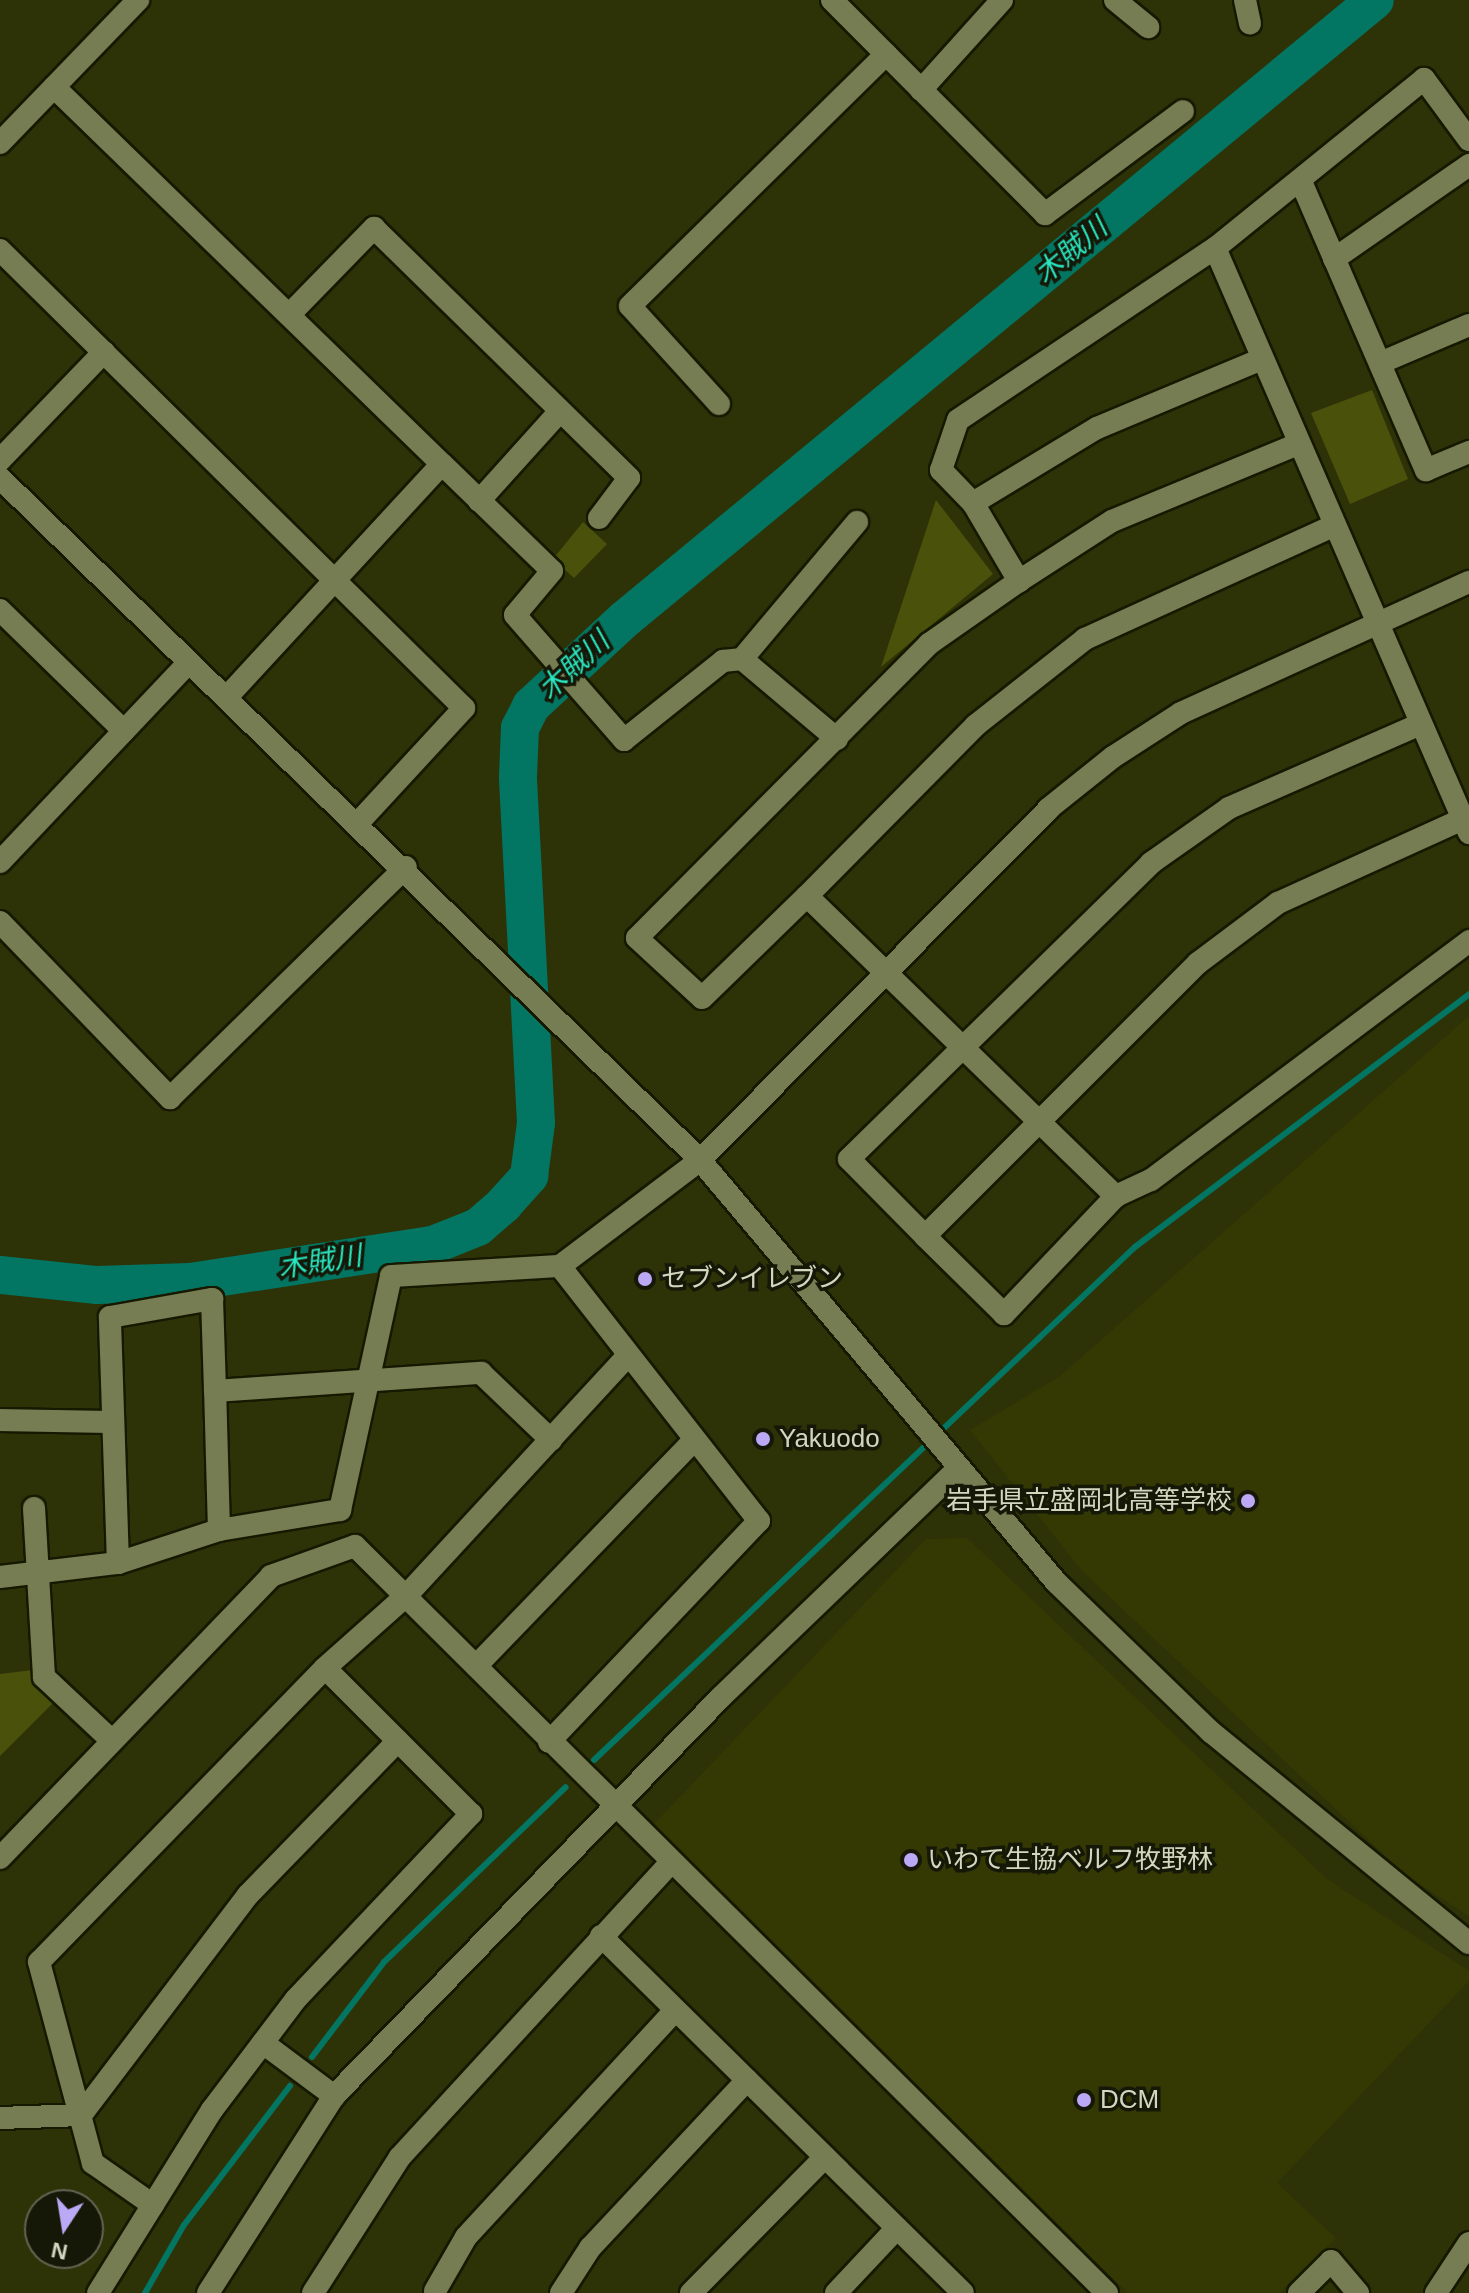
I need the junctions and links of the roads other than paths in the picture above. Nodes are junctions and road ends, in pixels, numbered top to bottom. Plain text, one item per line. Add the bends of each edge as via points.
1 (138, 0) edge
2 (832, 0) edge
3 (1002, 0) edge
4 (1115, 0) edge
5 (1245, 0) edge
6 (1250, 23) dead end
7 (1148, 27) dead end
8 (886, 54) junction
9 (54, 87) junction
10 (921, 90) junction
11 (1183, 111) dead end
12 (1469, 140) edge
13 (0, 143) edge
14 (1469, 165) edge
15 (1302, 184) junction
16 (1215, 248) junction
17 (0, 250) edge
18 (1334, 259) junction
19 (289, 315) junction
20 (1469, 325) edge
21 (104, 352) junction
22 (1262, 359) junction
23 (1380, 363) junction
24 (719, 404) dead end
25 (560, 411) junction
26 (1298, 444) junction
27 (1469, 452) edge
28 (0, 460) edge
29 (442, 464) junction
30 (0, 478) edge
31 (479, 501) junction
32 (973, 503) junction
33 (599, 518) dead end
34 (857, 522) dead end
35 (1333, 526) junction
36 (1019, 581) junction
37 (1469, 582) edge
38 (337, 583) junction
39 (0, 610) edge
40 (1374, 622) junction
41 (742, 659) junction
42 (189, 662) junction
43 (226, 698) junction
44 (1420, 724) junction
45 (124, 731) junction
46 (837, 739) junction
47 (356, 825) junction
48 (1466, 826) edge
49 (0, 862) edge
50 (406, 867) junction
51 (807, 896) junction
52 (0, 922) edge
53 (1469, 941) edge
54 (884, 973) junction
55 (958, 1048) junction
56 (1034, 1121) junction
57 (700, 1160) junction
58 (1116, 1196) junction
59 (925, 1236) junction
60 (560, 1266) junction
61 (627, 1357) junction
62 (368, 1381) junction
63 (215, 1391) junction
64 (0, 1420) edge
65 (113, 1422) junction
66 (551, 1440) junction
67 (694, 1440) junction
68 (959, 1468) junction
69 (34, 1508) dead end
70 (219, 1530) junction
71 (118, 1563) junction
72 (36, 1573) junction
73 (0, 1577) edge
74 (407, 1595) junction
75 (476, 1666) junction
76 (325, 1668) junction
77 (110, 1739) junction
78 (398, 1741) junction
79 (549, 1742) junction
80 (612, 1807) junction
81 (0, 1858) edge
82 (670, 1863) junction
83 (601, 1936) junction
84 (1469, 1943) edge
85 (671, 2015) dead end
86 (263, 2043) junction
87 (747, 2080) junction
88 (334, 2096) junction
89 (81, 2115) junction
90 (0, 2118) edge
91 (825, 2157) junction
92 (153, 2205) junction
93 (897, 2228) junction
94 (1469, 2243) edge
95 (436, 2292) edge
96 (98, 2293) edge
97 (208, 2293) edge
98 (313, 2293) edge
99 (561, 2293) edge
100 (691, 2293) edge
101 (836, 2293) edge
102 (963, 2293) edge
103 (1107, 2293) edge
104 (1299, 2293) edge
105 (1358, 2293) edge
106 (1436, 2293) edge

1 - 9 street
2 - 8 street
3 - 10 street
4 - 7 street
5 - 6 street
8 - 10 street
8 - 24 street via 630,306
9 - 13 street
9 - 19 street
10 - 11 street via 1045,214
12 - 15 street via 1424,79
14 - 18 street
15 - 16 street
15 - 18 street
16 - 22 street
16 - 32 street via 958,420 941,470
17 - 21 street
18 - 23 street
19 - 25 street via 374,228
19 - 29 street
20 - 23 street
21 - 28 street
21 - 38 street
22 - 26 street
22 - 32 street via 1097,428
23 - 27 street via 1426,470
25 - 31 street
25 - 33 street via 629,478
26 - 35 street
26 - 36 street via 1112,521
29 - 31 street
29 - 38 street
30 - 42 street
31 - 41 street via 552,571 515,615 624,740 723,661
32 - 36 street
34 - 41 street
35 - 40 street
35 - 51 street via 1085,639 976,725
36 - 46 street via 929,644
37 - 40 street
38 - 43 street
38 - 47 street via 464,708
39 - 45 street
40 - 44 street
40 - 54 street via 1181,713 1113,757 1048,809
41 - 46 street
42 - 43 street
42 - 45 street
43 - 47 street
44 - 48 street
44 - 55 street via 1229,808 1151,863
45 - 49 street
46 - 51 street via 637,938 702,998
47 - 50 street
48 - 56 street via 1278,903 1198,963
50 - 52 street via 170,1098
50 - 57 street via 530,999
51 - 54 street
53 - 58 street via 1151,1180
54 - 55 street
54 - 57 street
55 - 56 street
55 - 59 street via 849,1159
56 - 58 street
56 - 59 street
57 - 60 street
57 - 68 street
58 - 59 street via 1004,1314
60 - 61 street
60 - 62 street via 391,1276
61 - 66 street
61 - 67 street
62 - 63 street
62 - 66 street via 481,1373
62 - 70 street via 340,1510
63 - 65 street via 212,1299 110,1317
63 - 70 street
64 - 65 street
65 - 71 street
66 - 74 street
67 - 75 street
67 - 79 street via 759,1521
68 - 80 street
68 - 84 street via 1056,1582 1211,1732
69 - 72 street
70 - 71 street
71 - 72 street
72 - 73 street
72 - 77 street via 44,1677
74 - 75 street
74 - 76 street
74 - 77 street via 355,1546 271,1576
75 - 79 street
76 - 78 street
76 - 89 street via 39,1962
77 - 81 street
78 - 86 street via 471,1814
78 - 89 street via 248,1895
79 - 80 street
80 - 82 street
80 - 88 street
82 - 83 street
82 - 103 street
83 - 87 street
83 - 98 street via 400,2157
85 - 95 street via 476,2226
86 - 88 street
86 - 92 street
87 - 91 street
87 - 99 street via 590,2248
88 - 97 street
89 - 90 street
89 - 92 street via 93,2163
91 - 93 street
91 - 100 street
92 - 96 street
93 - 101 street
93 - 102 street
94 - 106 street
104 - 105 street via 1331,2261

